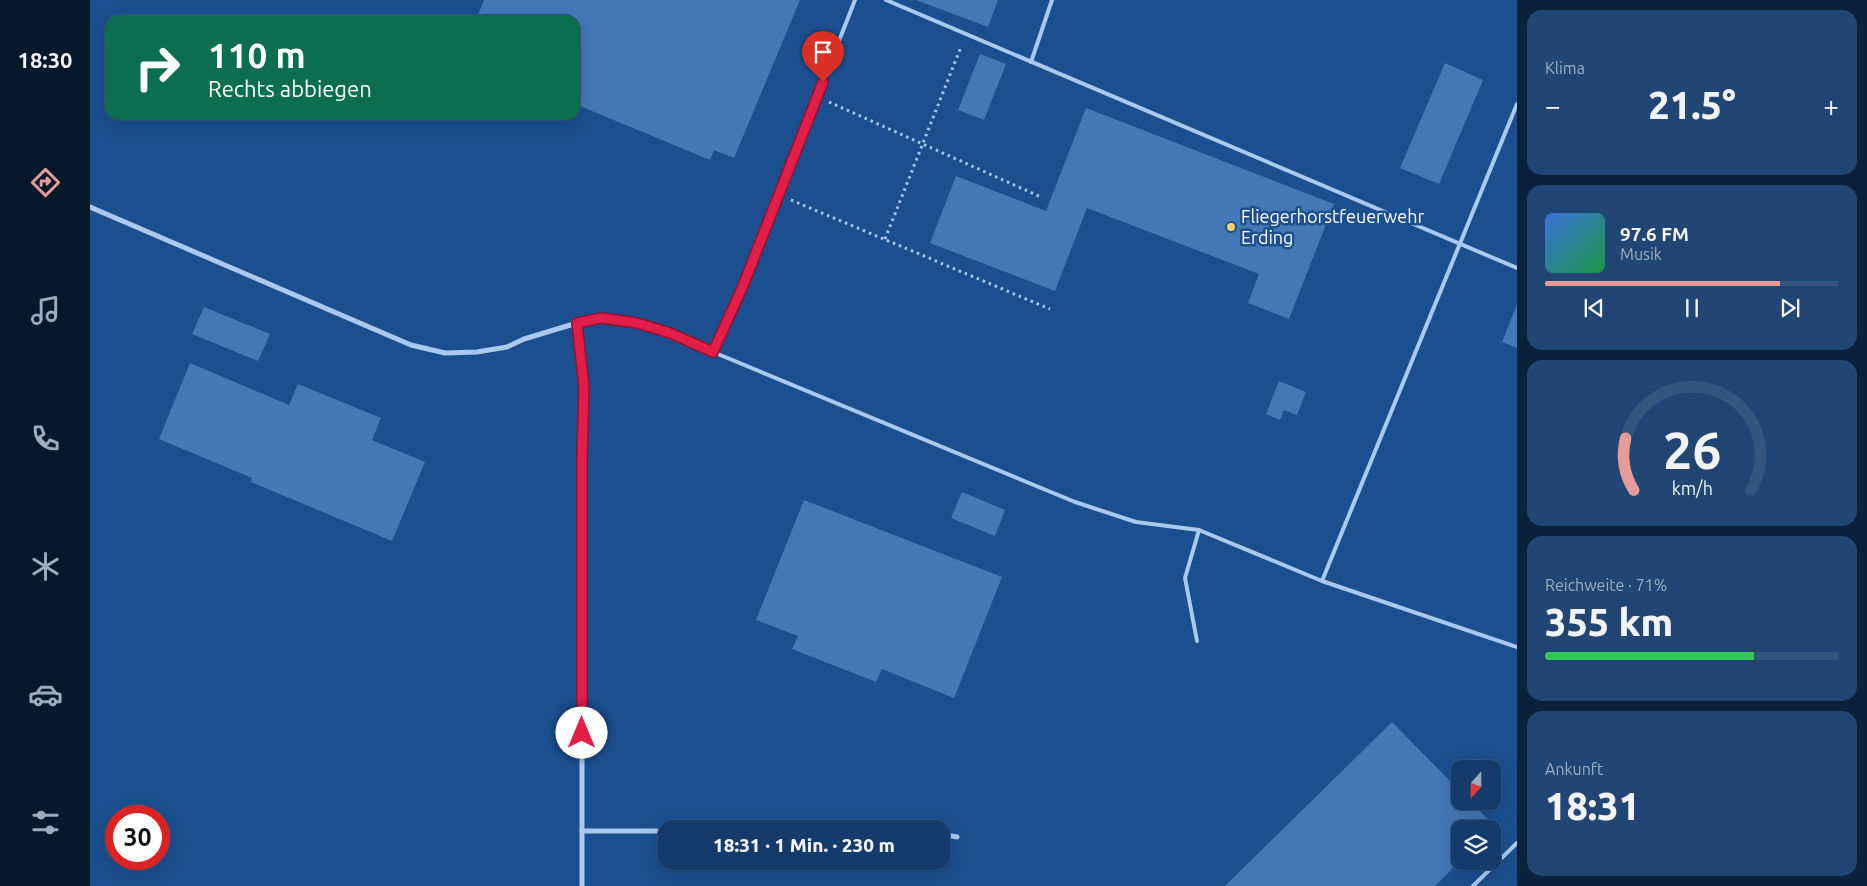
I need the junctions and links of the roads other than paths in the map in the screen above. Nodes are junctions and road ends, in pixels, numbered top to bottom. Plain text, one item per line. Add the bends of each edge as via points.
1 (855, 0) edge
2 (886, 0) edge
3 (1052, 0) edge
4 (1031, 62) junction
5 (1517, 104) edge
6 (90, 207) edge
7 (1461, 244) junction
8 (1517, 268) edge
9 (577, 323) junction
10 (690, 341) joint
11 (713, 352) junction
12 (1199, 530) junction
13 (1322, 581) junction
14 (1197, 641) dead end
15 (1517, 647) edge
16 (658, 830) edge
17 (582, 831) junction
18 (950, 836) edge
19 (957, 837) dead end
20 (1517, 843) edge
21 (582, 886) edge
22 (1473, 886) edge

1 - 11 lane via 743,286
2 - 4 lane
3 - 4 lane
4 - 7 lane
5 - 7 lane
6 - 9 street via 411,345 445,353 477,352 507,347
7 - 8 lane
7 - 13 lane
9 - 10 street via 601,318 637,323
9 - 17 street via 584,387
10 - 11 lane
11 - 12 lane via 1075,502 1136,522
12 - 13 lane
12 - 14 lane via 1185,578
13 - 15 lane
16 - 17 street
17 - 21 street
18 - 19 street
20 - 22 lane

